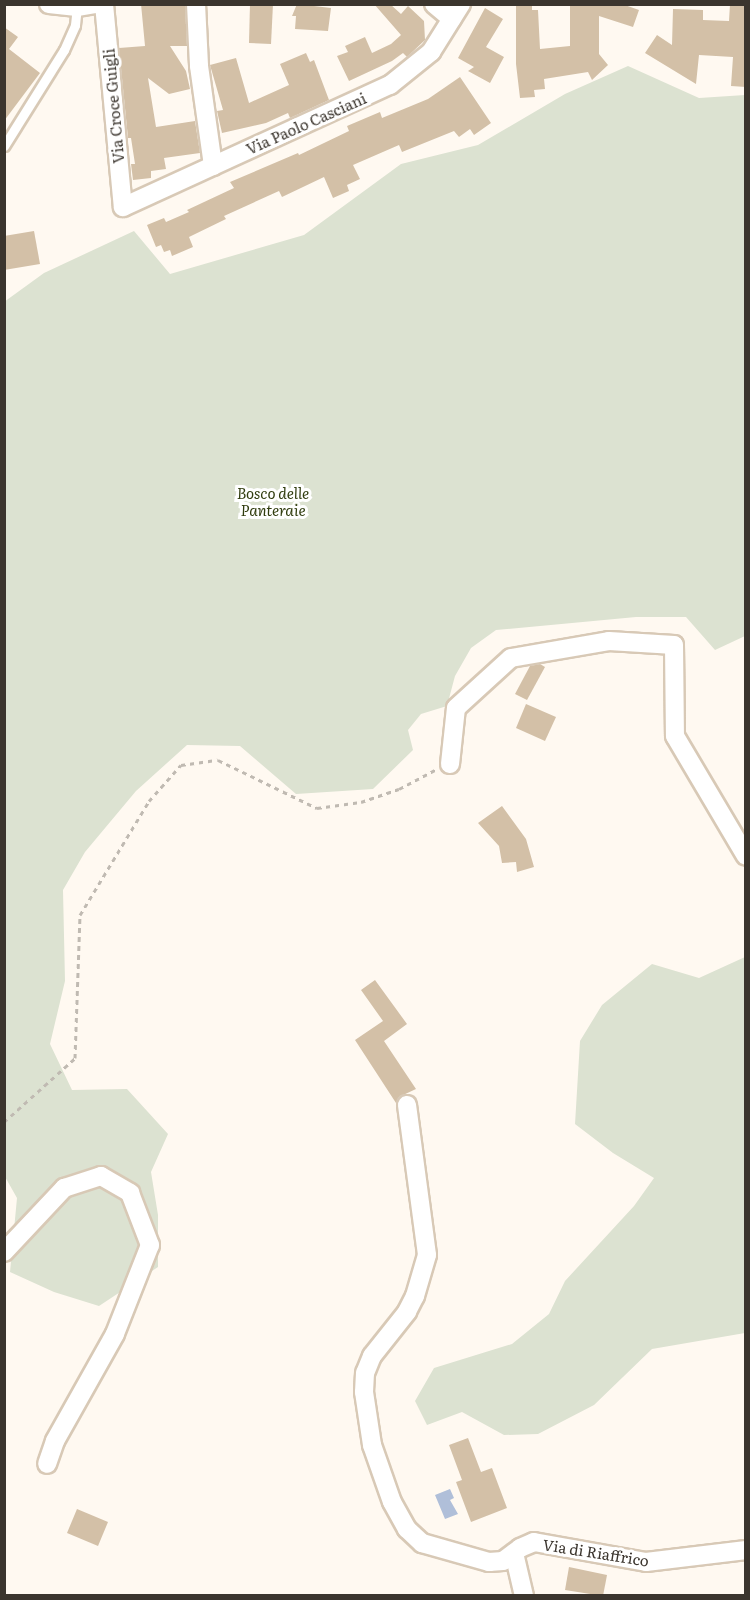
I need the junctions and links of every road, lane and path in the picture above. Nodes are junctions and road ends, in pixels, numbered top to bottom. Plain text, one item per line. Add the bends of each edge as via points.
1 (49, 4) edge
2 (104, 4) edge
3 (196, 4) edge
4 (434, 4) edge
5 (86, 6) edge
6 (457, 12) edge
7 (4, 146) edge
8 (213, 166) junction
9 (123, 207) joint
10 (450, 764) joint
11 (746, 855) edge
12 (406, 1105) dead end
13 (4, 1122) edge
14 (4, 1252) edge
15 (46, 1464) dead end
16 (746, 1550) edge
17 (514, 1552) junction
18 (524, 1596) edge

1 - 5 street
2 - 9 street, Via Croce Guigli
3 - 8 street via 199,66
4 - 6 street
5 - 7 lane via 64,50
6 - 8 street, Via Paolo Casciani via 431,52 390,85
8 - 9 street, Via Paolo Casciani
10 - 11 street via 456,708 511,658 609,640 674,645 675,736
10 - 13 path via 361,802 317,808 218,760 181,765 149,801 80,915 75,1058
12 - 17 street, Via di Riaffrico via 427,1255 416,1296 372,1356 365,1373 372,1445 392,1503 415,1539 478,1561 503,1561
14 - 15 street via 64,1188 101,1176 130,1192 150,1245 115,1335
16 - 17 street, Via di Riaffrico via 646,1562 534,1542
17 - 18 street

